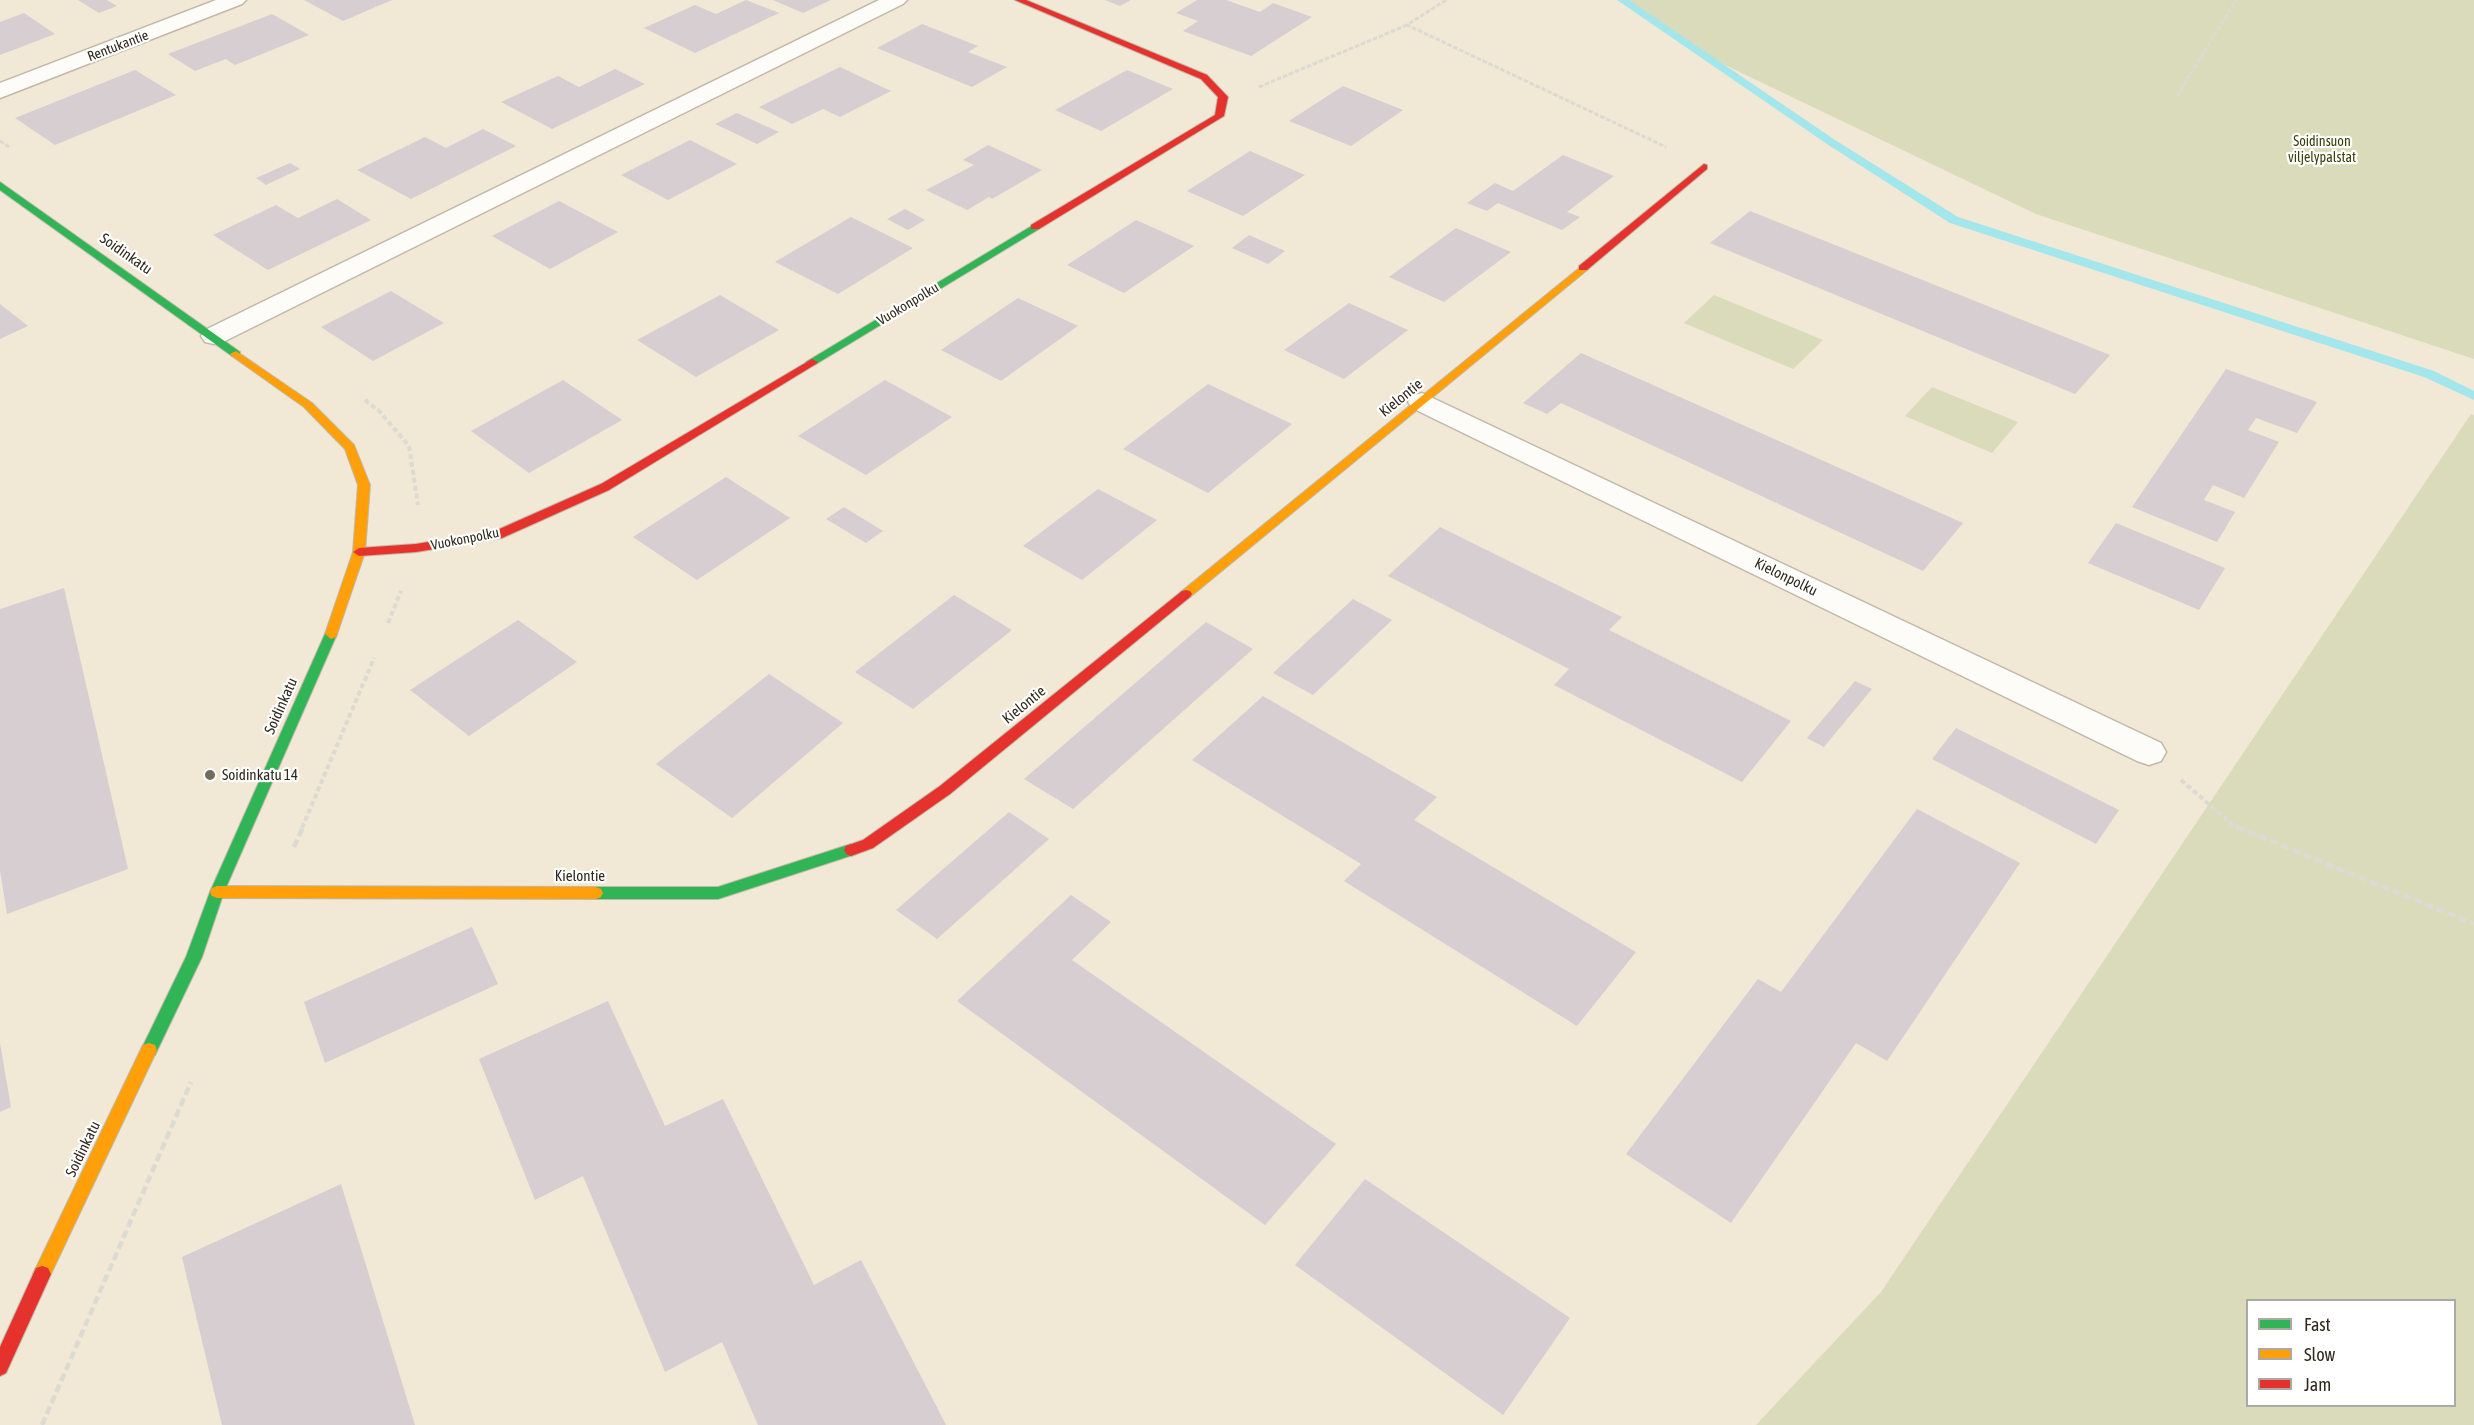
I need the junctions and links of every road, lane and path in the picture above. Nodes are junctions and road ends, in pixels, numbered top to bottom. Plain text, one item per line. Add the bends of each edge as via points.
1 (235, 0) edge
2 (896, 0) edge
3 (1019, 0) edge
4 (1446, 0) edge
5 (2236, 0) edge
6 (1407, 25) junction
7 (0, 91) edge
8 (2177, 96) dead end
9 (1223, 97) junction
10 (0, 141) edge
11 (10, 148) dead end
12 (1704, 167) joint
13 (0, 185) edge
14 (214, 336) junction
15 (361, 397) dead end
16 (1422, 402) junction
17 (416, 548) junction
18 (359, 552) junction
19 (385, 631) dead end
20 (376, 653) dead end
21 (2149, 752) joint
22 (217, 892) junction
23 (274, 893) junction
24 (2474, 924) edge
25 (195, 1074) dead end
26 (0, 1367) edge
27 (42, 1425) edge

1 - 7 street, Rentukantie
2 - 14 street
3 - 9 street via 1204,77
4 - 6 path
5 - 8 path
6 - 9 path via 1264,86
6 - 12 path via 1642,134
9 - 17 street, Vuokonpolku via 1219,116 605,487 498,535
10 - 11 path
12 - 16 street, Kielontie
13 - 14 street, Soidinkatu
14 - 18 street, Soidinkatu via 308,405 350,448 364,485
15 - 17 path via 380,411 409,446 420,518
16 - 21 street, Kielonpolku
16 - 23 street, Kielontie via 945,790 868,844 718,893
17 - 18 street, Vuokonpolku
17 - 19 path
18 - 22 street, Soidinkatu via 341,609
20 - 23 path
21 - 24 path via 2233,825
22 - 23 street, Kielontie
22 - 26 street, Soidinkatu via 194,957
25 - 27 path

